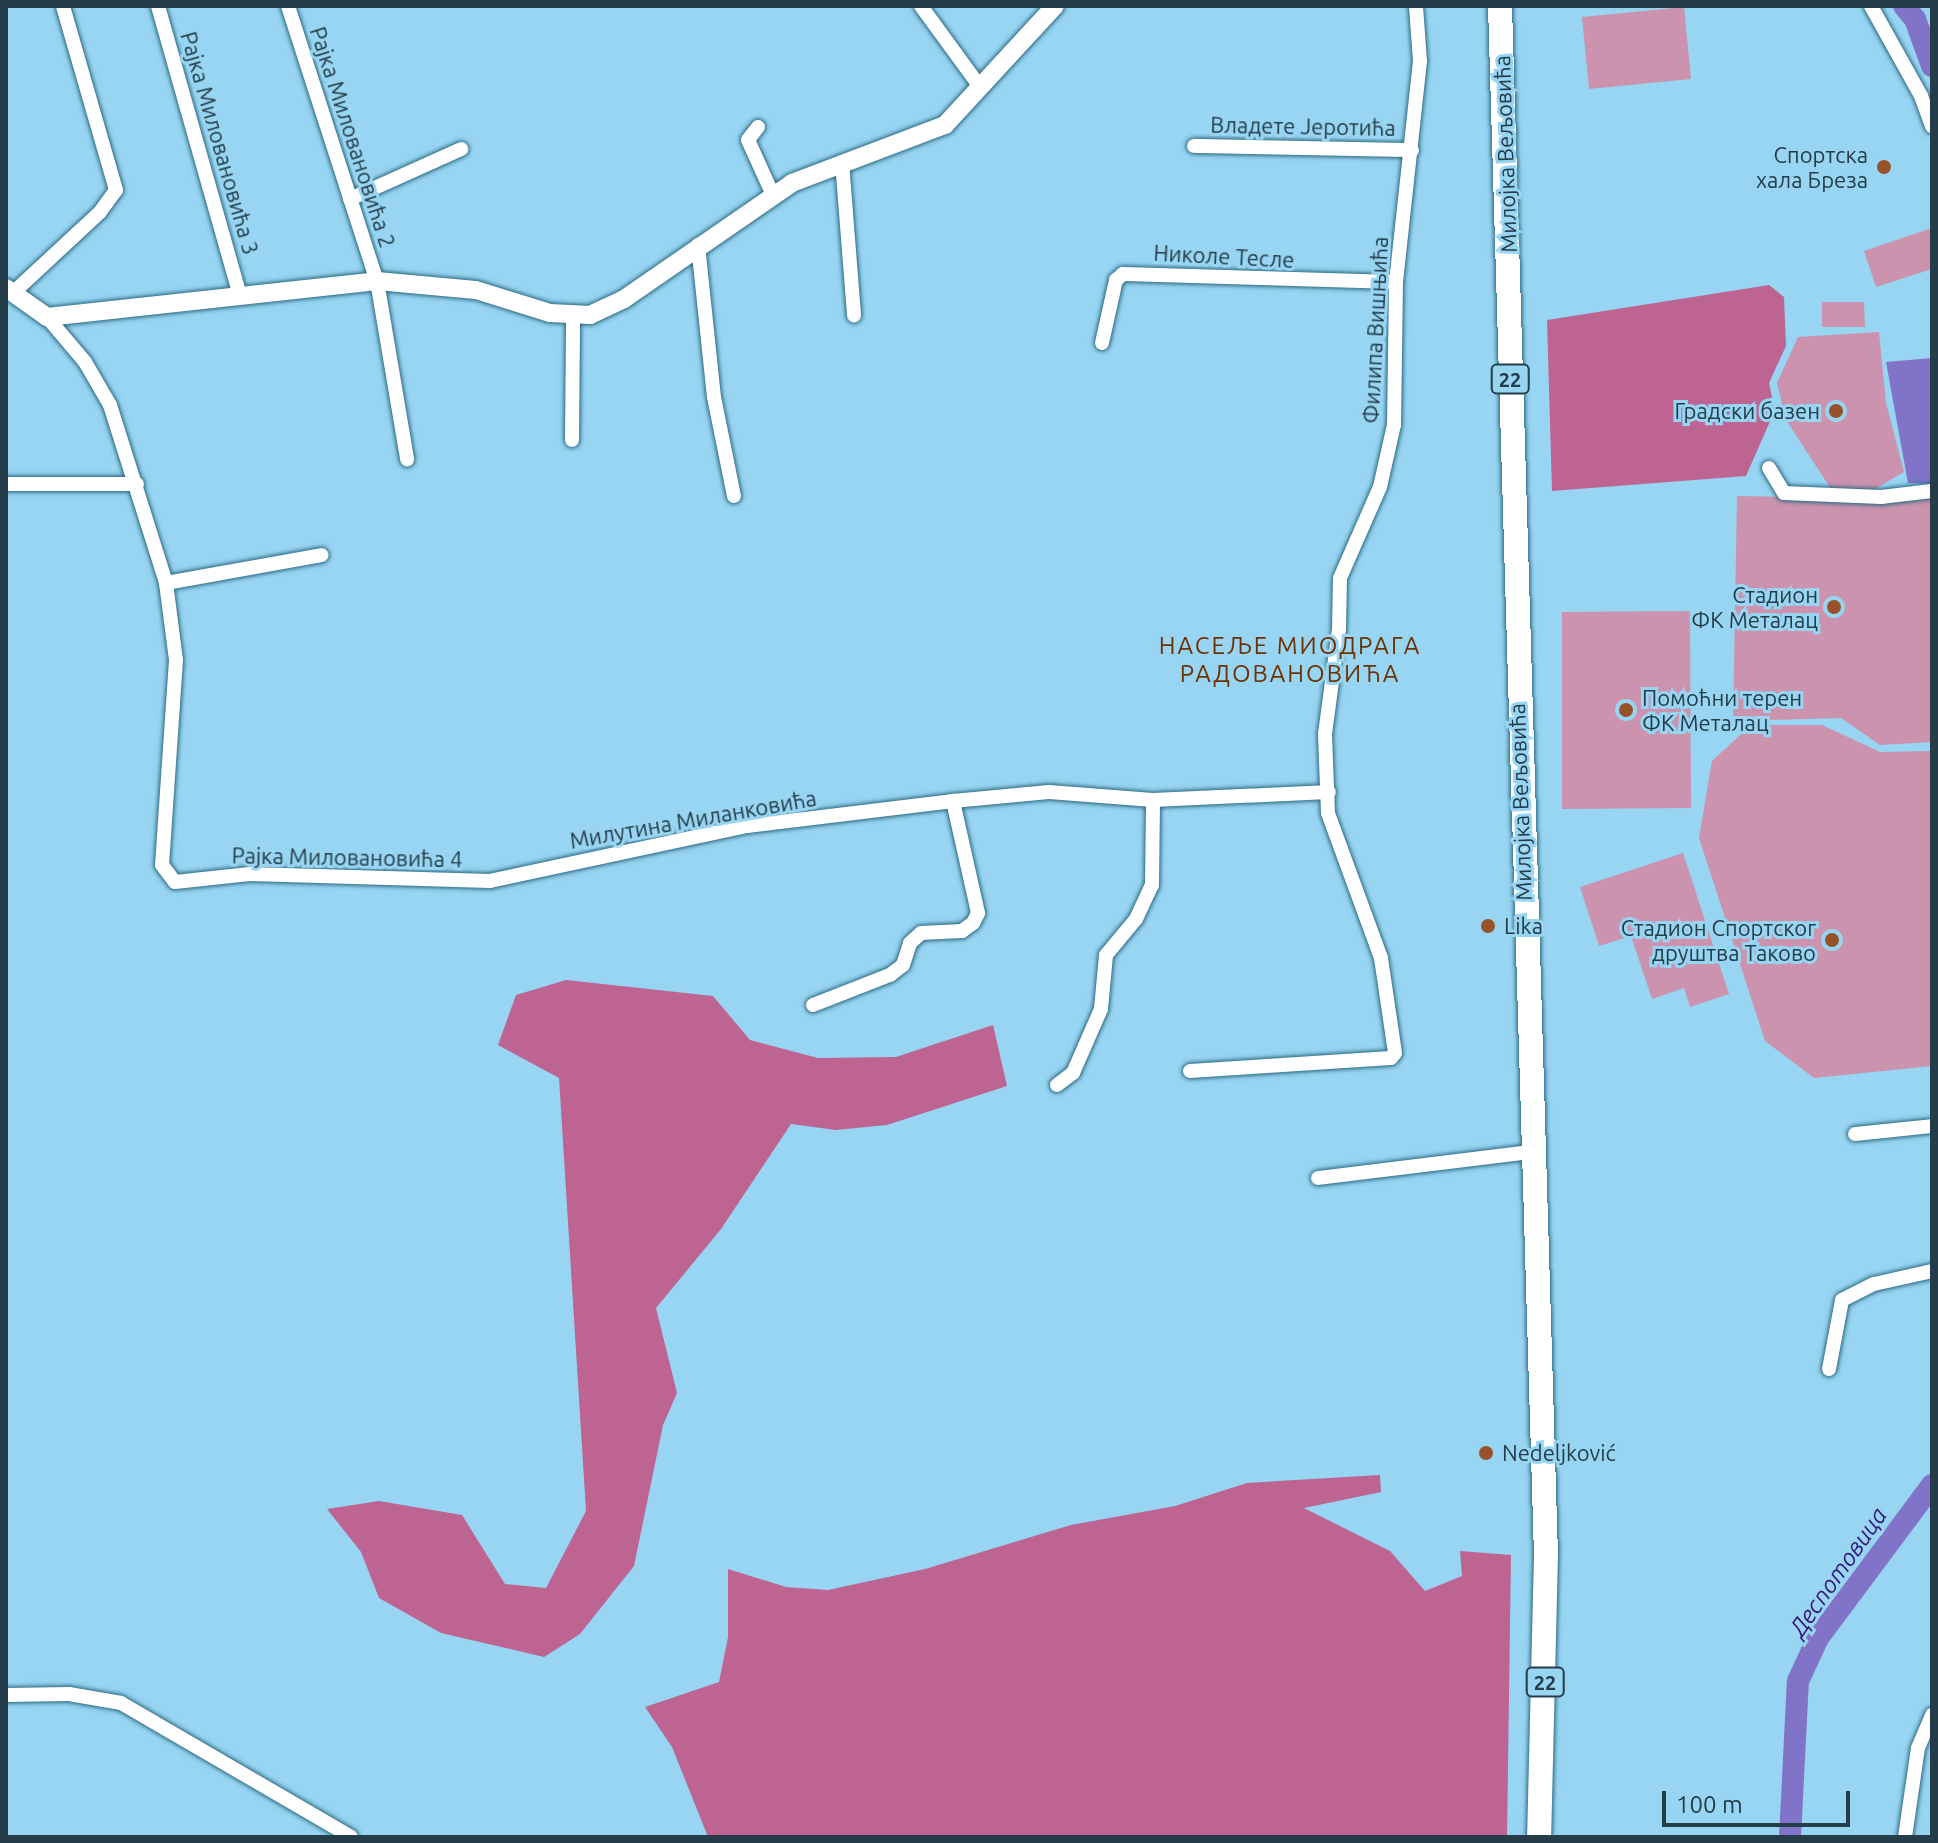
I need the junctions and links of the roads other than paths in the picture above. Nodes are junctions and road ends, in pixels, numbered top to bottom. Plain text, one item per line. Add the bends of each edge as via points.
1 (63, 6) edge
2 (158, 6) edge
3 (288, 6) edge
4 (921, 6) edge
5 (1416, 6) edge
6 (1500, 6) edge
7 (1871, 6) edge
8 (1050, 8) edge
9 (980, 87) junction
10 (1932, 126) edge
11 (758, 127) dead end
12 (1194, 146) dead end
13 (461, 149) dead end
14 (1412, 150) junction
15 (842, 162) junction
16 (773, 195) junction
17 (350, 199) junction
18 (698, 245) junction
19 (377, 281) junction
20 (1396, 282) junction
21 (8, 288) edge
22 (239, 292) junction
23 (573, 316) junction
24 (854, 316) dead end
25 (47, 317) junction
26 (1102, 343) dead end
27 (572, 440) dead end
28 (407, 459) dead end
29 (1769, 468) dead end
30 (6, 484) edge
31 (137, 484) junction
32 (1932, 491) edge
33 (734, 496) dead end
34 (321, 555) dead end
35 (166, 583) junction
36 (1329, 792) junction
37 (1153, 800) junction
38 (953, 801) junction
39 (490, 881) joint
40 (813, 1005) dead end
41 (1190, 1071) dead end
42 (1057, 1085) dead end
43 (1932, 1126) edge
44 (1855, 1134) dead end
45 (1531, 1152) junction
46 (1318, 1178) dead end
47 (1932, 1271) edge
48 (1829, 1369) dead end
49 (6, 1695) edge
50 (1932, 1715) edge
51 (351, 1837) edge
52 (1539, 1837) edge
53 (1905, 1837) edge

1 - 21 street via 116,190 100,212
2 - 22 street, Рајка Миловановића 3
3 - 17 street, Рајка Миловановића 2
4 - 9 street
5 - 14 street, Филипа Вишњића via 1420,61
6 - 45 main road, Милојка Вељовића / 22
7 - 10 street
8 - 9 street
9 - 15 street via 945,125
11 - 16 street via 748,140
12 - 14 street, Владете Јеротића
13 - 17 street
14 - 20 street, Филипа Вишњића
15 - 16 street
15 - 24 street
16 - 18 street
17 - 19 street, Рајка Миловановића 2
18 - 23 street via 608,310
18 - 33 street via 714,397
19 - 22 street
19 - 23 street via 476,290 526,308
19 - 28 street, Рајка Миловановића 2
20 - 26 street, Николе Тесле via 1123,274 1116,280
20 - 36 street, Филипа Вишњића via 1394,425 1380,487 1340,578 1325,734
21 - 25 street
22 - 25 street
23 - 27 street
25 - 31 street, Рајка Миловановића 4 via 85,362 110,405
29 - 32 street via 1784,493 1881,497
30 - 31 street
31 - 35 street, Рајка Миловановића 4
34 - 35 street
35 - 39 street, Рајка Миловановића 4 via 176,660 164,788 162,865 168,880 183,883 250,874
36 - 37 street, Милутина Миланковића
36 - 41 street, Филипа Вишњића via 1328,813 1381,958 1395,1053 1391,1058
37 - 38 street, Милутина Миланковића via 1049,792
37 - 42 street via 1152,885 1136,919 1106,955 1101,1009 1073,1073
38 - 39 street, Милутина Миланковића via 747,826
38 - 40 street via 978,913 973,923 962,931 921,933 910,943 903,965 890,975
43 - 44 street
45 - 46 street
45 - 52 main road, Милојка Вељовића / 22 via 1546,1555
47 - 48 street via 1874,1284 1842,1300
49 - 51 street via 69,1694 121,1703
50 - 53 street via 1918,1748

